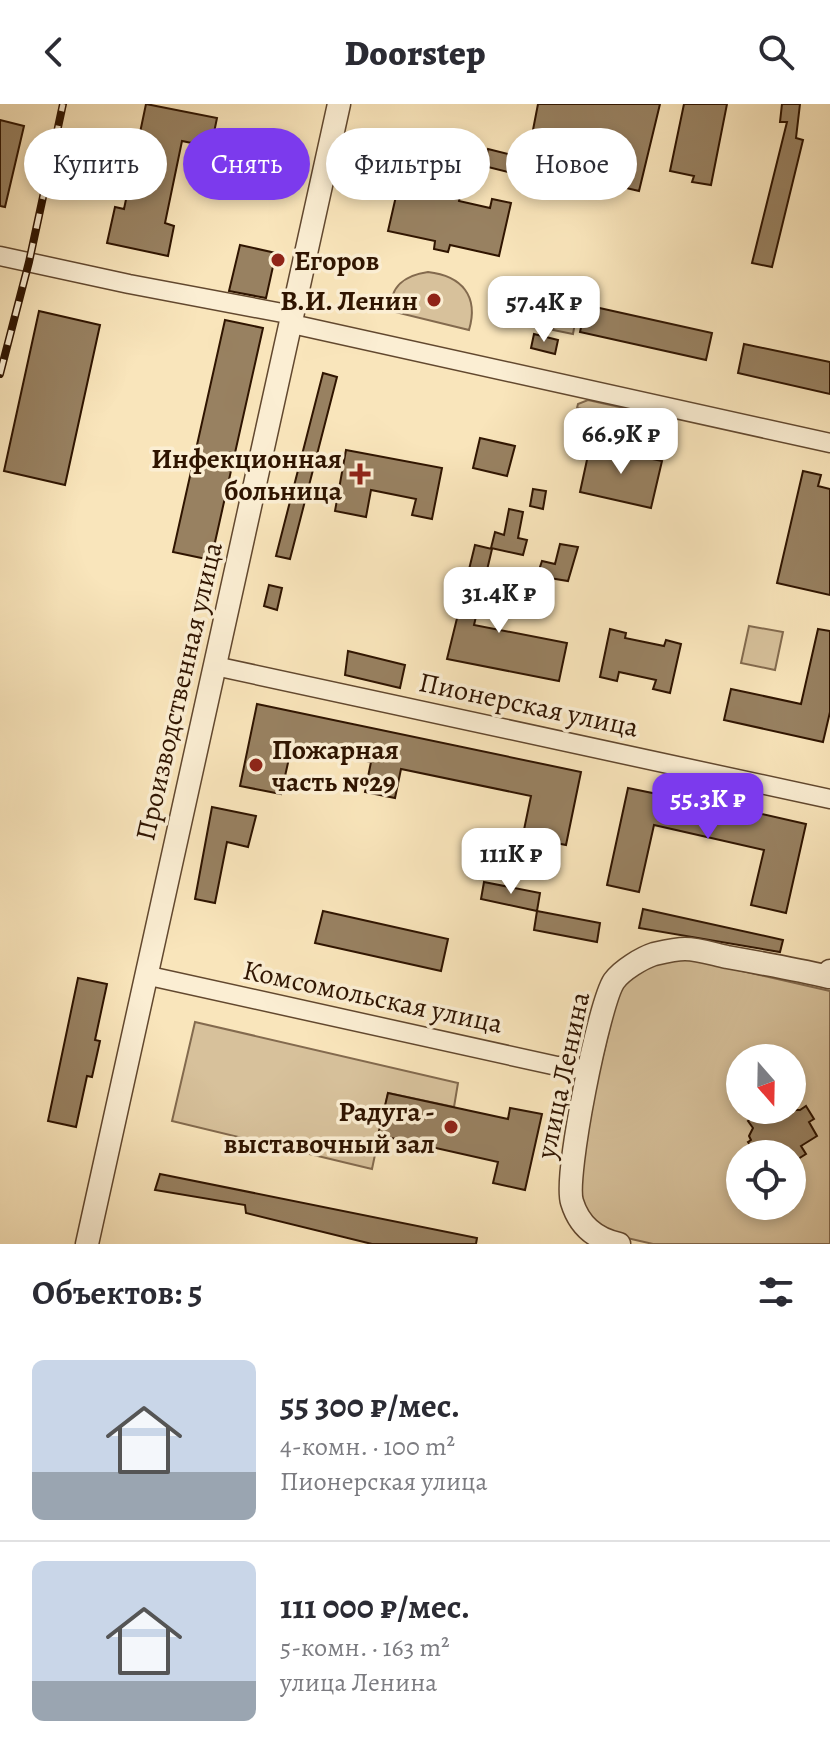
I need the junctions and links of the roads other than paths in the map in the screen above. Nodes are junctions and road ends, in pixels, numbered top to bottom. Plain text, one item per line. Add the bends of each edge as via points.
1 (339, 104) edge
2 (0, 256) edge
3 (292, 319) junction
4 (830, 443) edge
5 (215, 666) junction
6 (830, 799) edge
7 (830, 971) edge
8 (145, 975) junction
9 (590, 1070) junction
10 (87, 1244) edge
11 (619, 1244) edge

1 - 3 street, Производственная улица
2 - 3 street
3 - 4 street
3 - 5 street, Производственная улица
5 - 6 street, Пионерская улица
5 - 8 street, Производственная улица
7 - 9 street, улица Ленина via 829,977 685,949 654,954 613,983
8 - 9 street, Комсомольская улица
8 - 10 street, Производственная улица
9 - 11 street, улица Ленина via 571,1161 571,1201 585,1227

